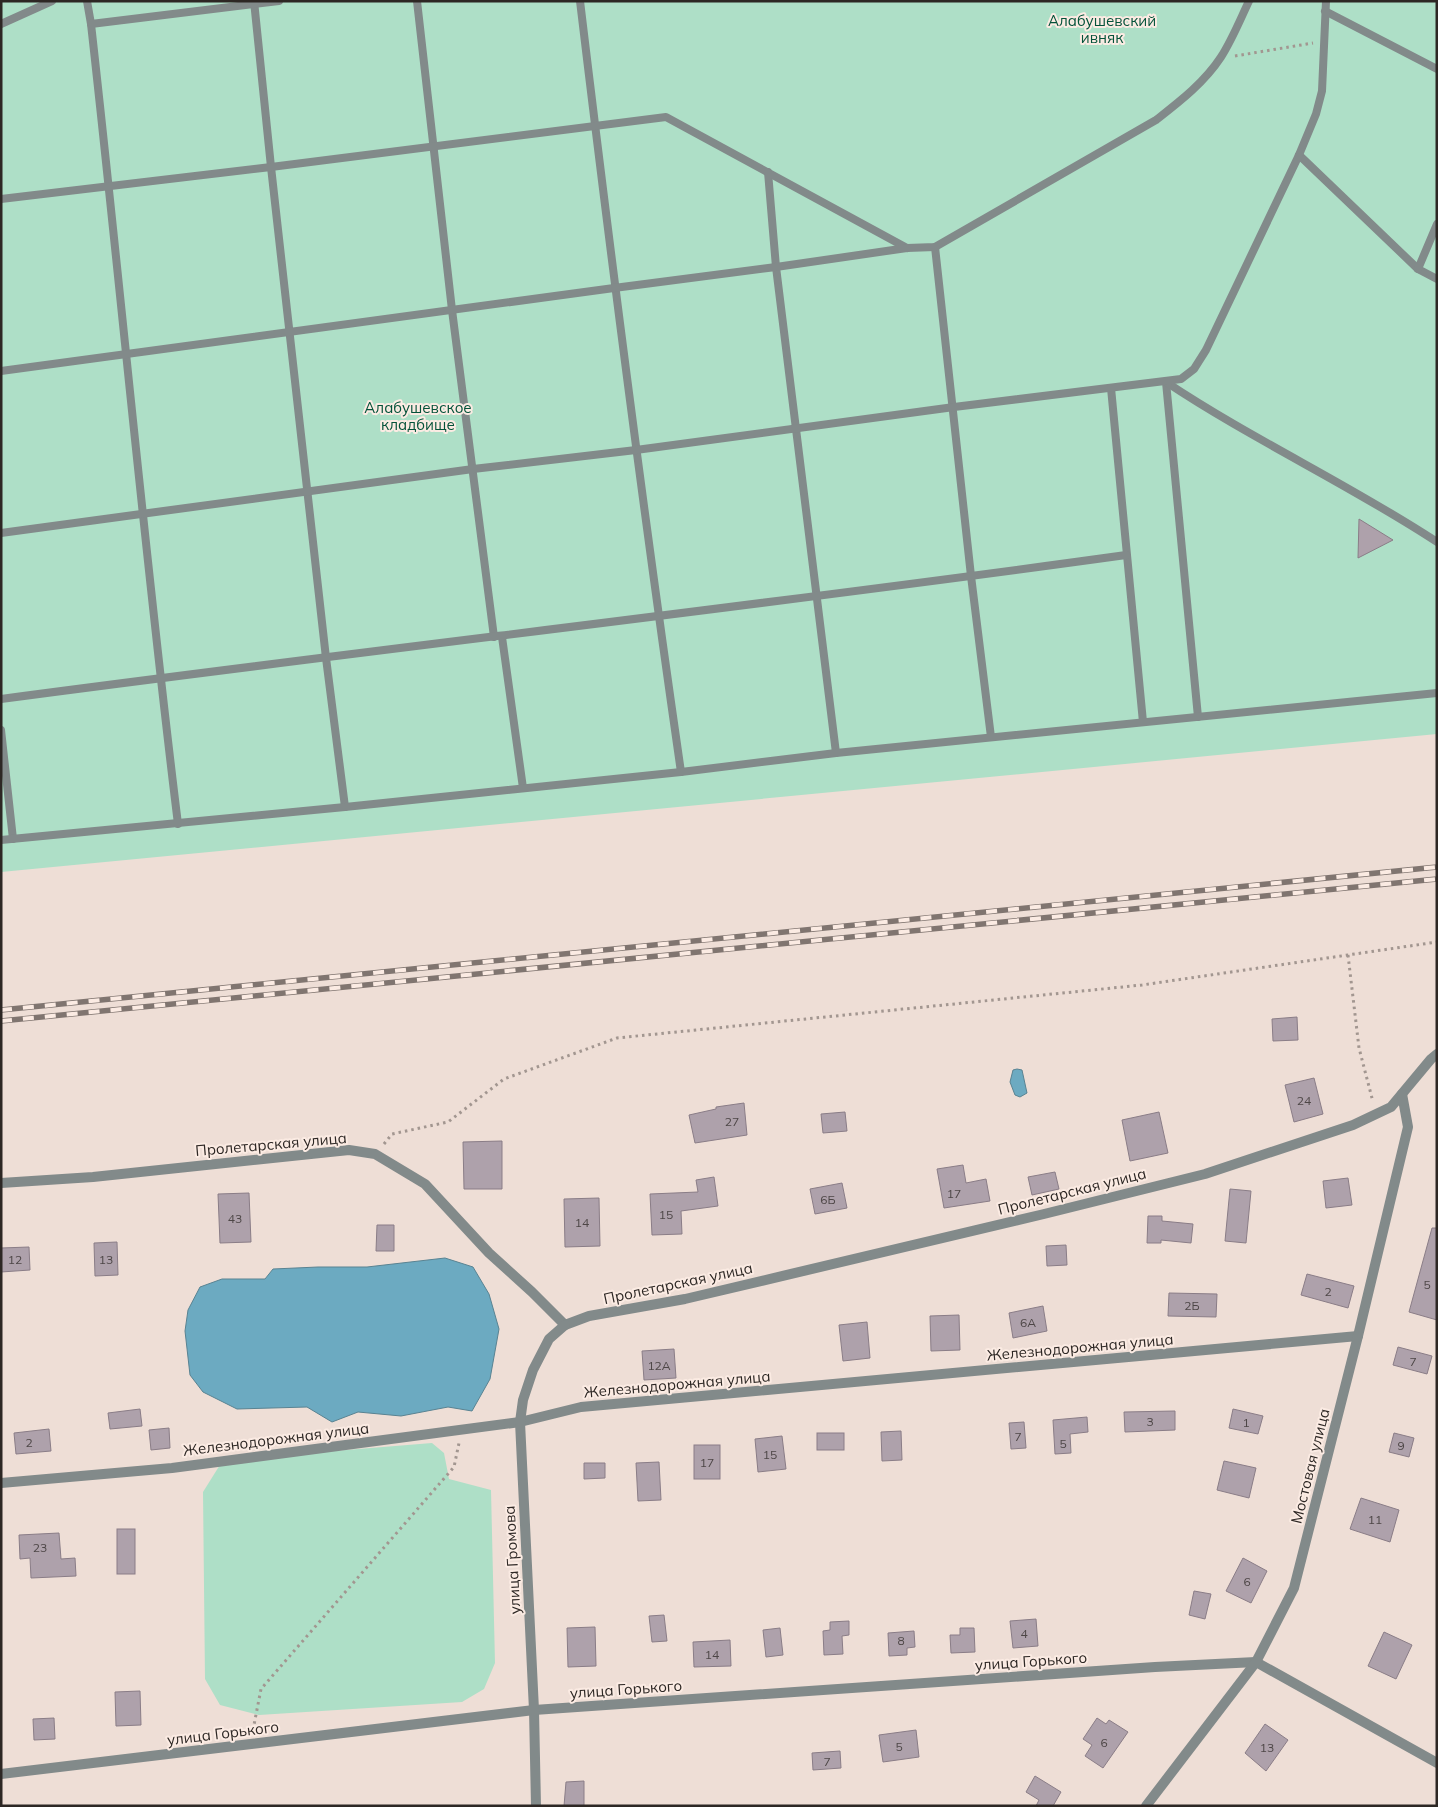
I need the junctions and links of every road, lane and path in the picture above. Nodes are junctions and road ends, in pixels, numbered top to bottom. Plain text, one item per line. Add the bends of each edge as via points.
1 (52, 1) edge
2 (87, 1) edge
3 (279, 1) edge
4 (417, 1) edge
5 (580, 1) edge
6 (1249, 1) edge
7 (1326, 1) edge
8 (254, 3) edge
9 (1325, 11) junction
10 (1, 24) edge
11 (91, 24) junction
12 (1324, 42) junction
13 (1220, 58) junction
14 (1437, 68) edge
15 (595, 125) junction
16 (432, 146) junction
17 (1299, 155) junction
18 (270, 167) junction
19 (768, 172) junction
20 (109, 187) junction
21 (1, 199) edge
22 (1437, 224) edge
23 (935, 246) junction
24 (907, 248) junction
25 (776, 267) junction
26 (1418, 269) junction
27 (1437, 279) edge
28 (614, 288) junction
29 (452, 310) junction
30 (290, 332) junction
31 (126, 355) junction
32 (1, 371) edge
33 (1166, 382) junction
34 (1111, 388) junction
35 (954, 407) junction
36 (797, 430) junction
37 (636, 450) junction
38 (473, 469) junction
39 (308, 492) junction
40 (144, 514) junction
41 (1, 533) edge
42 (1437, 542) edge
43 (1126, 555) junction
44 (971, 576) junction
45 (816, 596) junction
46 (658, 616) junction
47 (498, 637) junction
48 (326, 658) junction
49 (160, 678) junction
50 (1437, 693) edge
51 (1, 699) edge
52 (1198, 717) junction
53 (1143, 722) junction
54 (1, 730) edge
55 (991, 738) junction
56 (836, 753) junction
57 (681, 772) junction
58 (524, 788) junction
59 (345, 807) junction
60 (178, 824) junction
61 (13, 839) junction
62 (1, 840) edge
63 (1437, 942) edge
64 (1348, 955) junction
65 (1437, 1054) edge
66 (1402, 1094) junction
67 (1377, 1113) junction
68 (375, 1154) junction
69 (1, 1182) edge
70 (565, 1325) junction
71 (1358, 1336) junction
72 (520, 1422) junction
73 (461, 1430) junction
74 (1, 1483) edge
75 (1256, 1662) junction
76 (534, 1710) junction
77 (250, 1744) junction
78 (1437, 1763) edge
79 (1, 1774) edge
80 (536, 1806) edge
81 (1146, 1806) edge

1 - 10 lane
2 - 11 lane
3 - 8 lane
4 - 16 lane
5 - 15 lane
6 - 13 lane
7 - 9 lane
8 - 11 lane
8 - 18 lane
9 - 12 lane
9 - 14 lane
11 - 20 lane
12 - 13 path
12 - 17 lane via 1322,91
13 - 23 lane via 1206,76 1156,120
15 - 16 lane
15 - 19 lane via 666,116
15 - 28 lane
16 - 18 lane
16 - 29 lane
17 - 26 lane
17 - 33 lane via 1206,350 1194,369 1181,379
18 - 20 lane
18 - 30 lane
19 - 24 lane
19 - 25 lane
20 - 21 lane
20 - 31 lane
22 - 26 lane
23 - 24 lane
23 - 35 lane
24 - 25 lane
25 - 28 lane
25 - 36 lane
26 - 27 lane
28 - 29 lane
28 - 37 lane
29 - 30 lane
29 - 38 lane
30 - 31 lane
30 - 39 lane
31 - 32 lane
31 - 40 lane
33 - 34 lane
33 - 42 lane
33 - 52 lane
34 - 35 lane
34 - 43 lane
35 - 36 lane
35 - 44 lane
36 - 37 lane
36 - 45 lane
37 - 38 lane
37 - 46 lane
38 - 39 lane
38 - 47 lane
39 - 40 lane
39 - 48 lane
40 - 41 lane
40 - 49 lane
43 - 44 lane
43 - 53 lane
44 - 45 lane
44 - 55 lane
45 - 46 lane
45 - 56 lane
46 - 47 lane
46 - 57 lane
47 - 48 lane
47 - 58 lane
48 - 49 lane
48 - 59 lane
49 - 51 lane
49 - 60 lane
50 - 52 lane
52 - 53 lane
53 - 55 lane
54 - 61 lane
55 - 56 lane
56 - 57 lane
57 - 58 lane
58 - 59 lane
59 - 60 lane
60 - 61 lane
61 - 62 lane
63 - 64 path
64 - 67 path via 1359,1048
64 - 68 path via 1142,985 617,1038 504,1079 448,1122 392,1134
65 - 66 street, Пролетарская улица
66 - 67 street, Пролетарская улица via 1390,1107
66 - 71 street, Мостовая улица via 1408,1127
67 - 70 street, Пролетарская улица via 1353,1125 1205,1174 685,1299 589,1316
68 - 69 street, Пролетарская улица via 349,1150 93,1177
68 - 70 street, Пролетарская улица via 424,1184 489,1253
70 - 72 street, улица Громова via 549,1340 533,1370
71 - 72 street, Железнодорожная улица via 581,1407
71 - 75 street, Мостовая улица via 1294,1588
72 - 73 street, Железнодорожная улица
72 - 76 street, улица Громова
73 - 74 street, Железнодорожная улица via 172,1468
73 - 77 path via 454,1467 261,1688
75 - 76 street, улица Горького
75 - 78 street
75 - 81 street, Мостовая улица
76 - 77 street, улица Горького
76 - 80 street, улица Громова
77 - 79 street, улица Горького

